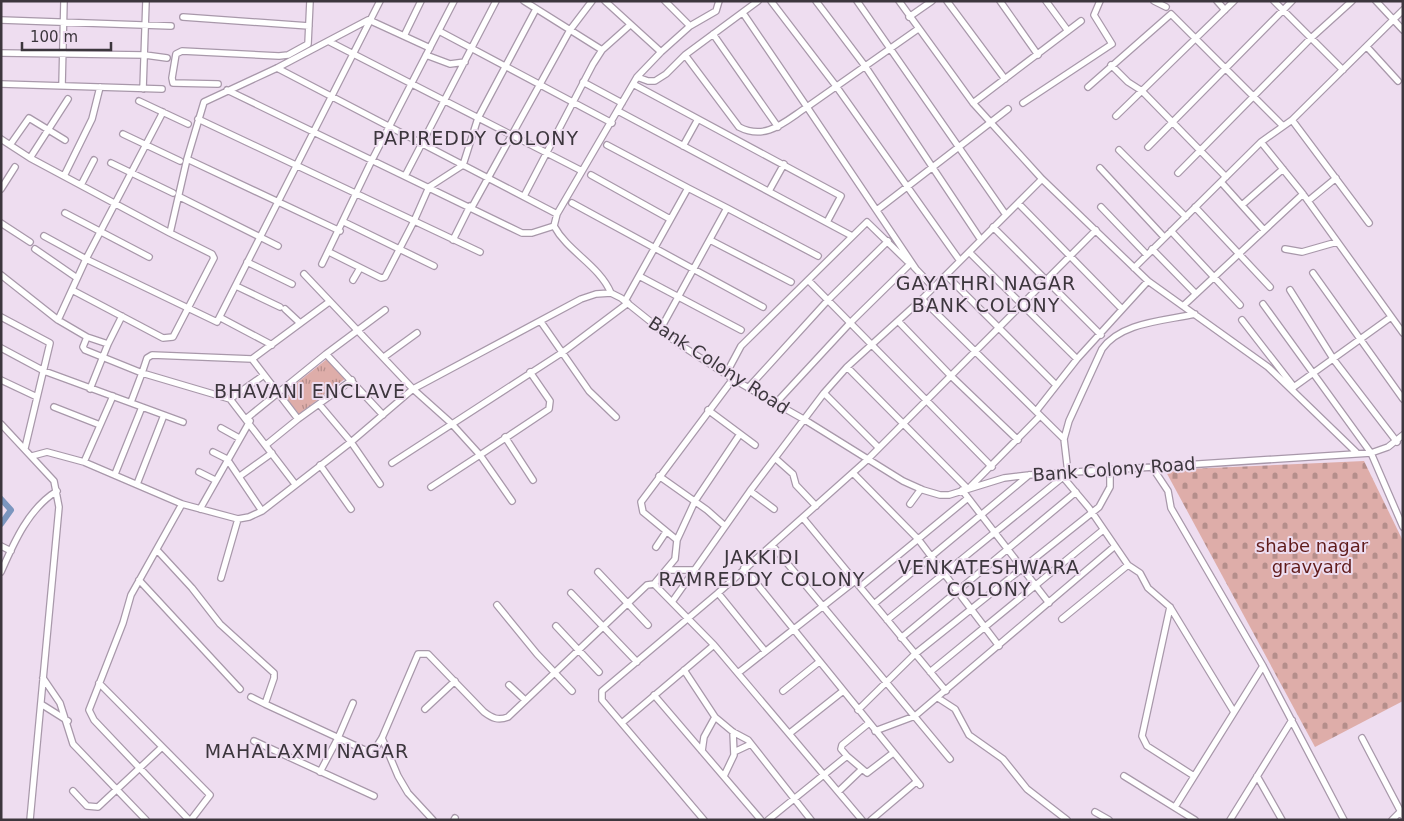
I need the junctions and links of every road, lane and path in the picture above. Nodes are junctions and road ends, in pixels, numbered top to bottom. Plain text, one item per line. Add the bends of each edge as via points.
1 (64, 1) edge
2 (146, 1) edge
3 (310, 1) edge
4 (380, 1) edge
5 (421, 1) edge
6 (454, 1) edge
7 (496, 1) edge
8 (592, 1) edge
9 (605, 1) edge
10 (665, 1) edge
11 (719, 1) edge
12 (758, 1) edge
13 (771, 1) edge
14 (816, 1) edge
15 (857, 1) edge
16 (899, 1) edge
17 (932, 1) edge
18 (947, 1) edge
19 (1000, 1) edge
20 (1046, 1) edge
21 (1100, 1) edge
22 (1154, 1) edge
23 (1217, 1) edge
24 (1234, 1) edge
25 (1274, 1) edge
26 (1292, 1) edge
27 (1352, 1) edge
28 (1376, 1) edge
29 (529, 2) edge
30 (1166, 7) dead end
31 (536, 9) junction
32 (1225, 10) junction
33 (1403, 10) edge
34 (1283, 11) junction
35 (743, 13) junction
36 (183, 17) dead end
37 (910, 17) junction
38 (1, 20) edge
39 (369, 20) junction
40 (1393, 20) junction
41 (1081, 21) dead end
42 (64, 22) junction
43 (146, 25) junction
44 (630, 25) junction
45 (171, 26) dead end
46 (309, 26) junction
47 (690, 26) junction
48 (918, 29) junction
49 (570, 30) junction
50 (1403, 30) edge
51 (439, 31) junction
52 (1068, 32) junction
53 (713, 34) junction
54 (404, 36) junction
55 (1196, 38) junction
56 (1310, 40) junction
57 (330, 42) junction
58 (1367, 47) junction
59 (430, 48) junction
60 (472, 48) junction
61 (891, 48) junction
62 (602, 50) junction
63 (661, 52) junction
64 (1, 53) edge
65 (354, 53) junction
66 (62, 55) junction
67 (426, 55) junction
68 (1038, 55) junction
69 (145, 56) junction
70 (685, 56) junction
71 (167, 58) dead end
72 (464, 62) junction
73 (1111, 65) junction
74 (506, 66) junction
75 (865, 66) junction
76 (1227, 67) junction
77 (277, 68) junction
78 (1343, 70) junction
79 (638, 77) junction
80 (1005, 79) junction
81 (1398, 81) dead end
82 (583, 82) junction
83 (412, 83) junction
84 (1, 84) edge
85 (218, 84) dead end
86 (633, 84) junction
87 (540, 85) junction
88 (62, 86) junction
89 (836, 86) junction
90 (1088, 86) dead end
91 (100, 87) junction
92 (143, 88) junction
93 (162, 89) dead end
94 (227, 90) junction
95 (1142, 91) junction
96 (331, 96) junction
97 (1254, 96) junction
98 (68, 99) dead end
99 (444, 100) junction
100 (139, 101) dead end
101 (572, 102) junction
102 (622, 103) junction
103 (973, 103) junction
104 (1023, 103) dead end
105 (807, 107) junction
106 (1008, 109) dead end
107 (618, 111) junction
108 (163, 112) junction
109 (1116, 116) dead end
110 (478, 118) junction
111 (198, 119) junction
112 (698, 119) junction
113 (1292, 120) junction
114 (989, 122) junction
115 (1173, 122) junction
116 (612, 123) junction
117 (188, 124) dead end
118 (389, 125) junction
119 (1284, 126) junction
120 (778, 127) junction
121 (48, 130) junction
122 (313, 131) junction
123 (123, 134) dead end
124 (512, 135) junction
125 (1, 139) edge
126 (65, 140) dead end
127 (422, 142) junction
128 (1261, 142) junction
129 (10, 145) junction
130 (146, 145) junction
131 (607, 145) dead end
132 (683, 146) junction
133 (958, 147) junction
134 (1148, 147) dead end
135 (1119, 150) dead end
136 (1201, 151) junction
137 (546, 153) junction
138 (30, 158) junction
139 (188, 159) junction
140 (94, 160) dead end
141 (372, 160) junction
142 (180, 161) dead end
143 (111, 163) dead end
144 (784, 164) junction
145 (296, 165) junction
146 (463, 165) junction
147 (15, 167) dead end
148 (932, 167) junction
149 (1100, 168) dead end
150 (1283, 169) junction
151 (582, 172) junction
152 (132, 173) junction
153 (1178, 173) dead end
154 (591, 175) dead end
155 (64, 176) junction
156 (405, 176) junction
157 (1226, 177) junction
158 (488, 178) junction
159 (1336, 178) junction
160 (1042, 179) junction
161 (1221, 182) junction
162 (81, 185) junction
163 (908, 186) junction
164 (429, 187) junction
165 (688, 188) junction
166 (1, 189) edge
167 (769, 191) junction
168 (173, 193) dead end
169 (357, 193) junction
170 (1303, 194) junction
171 (524, 196) junction
172 (180, 197) junction
173 (277, 201) junction
174 (1308, 201) junction
175 (572, 203) dead end
176 (117, 204) junction
177 (1018, 204) junction
178 (1242, 204) junction
179 (471, 207) junction
180 (1195, 207) junction
181 (727, 208) junction
182 (1101, 208) dead end
183 (877, 210) junction
184 (65, 213) dead end
185 (557, 214) junction
186 (1006, 216) junction
187 (1186, 217) junction
188 (670, 219) junction
189 (414, 221) junction
190 (344, 222) junction
191 (827, 222) junction
192 (1, 223) edge
193 (1369, 223) dead end
194 (554, 226) junction
195 (993, 227) junction
196 (1096, 230) junction
197 (1264, 230) junction
198 (340, 231) junction
199 (1171, 231) junction
200 (102, 232) junction
201 (170, 233) junction
202 (44, 236) dead end
203 (259, 236) junction
204 (852, 236) junction
205 (1164, 237) junction
206 (453, 240) junction
207 (710, 240) junction
208 (981, 240) junction
209 (888, 241) junction
210 (30, 242) dead end
211 (1338, 242) junction
212 (278, 246) dead end
213 (655, 247) junction
214 (35, 249) dead end
215 (1152, 249) junction
216 (399, 250) junction
217 (1285, 250) dead end
218 (329, 252) junction
219 (480, 252) dead end
220 (969, 252) junction
221 (1239, 254) junction
222 (1147, 255) junction
223 (818, 256) dead end
224 (1070, 256) junction
225 (149, 257) dead end
226 (86, 259) junction
227 (960, 261) junction
228 (247, 262) junction
229 (322, 264) dead end
230 (910, 264) junction
231 (434, 266) dead end
232 (360, 268) junction
233 (1134, 268) junction
234 (695, 269) junction
235 (916, 270) junction
236 (1313, 273) dead end
237 (304, 274) dead end
238 (1, 275) edge
239 (946, 275) junction
240 (639, 276) junction
241 (1214, 277) junction
242 (77, 278) junction
243 (353, 280) dead end
244 (808, 280) junction
245 (1046, 280) junction
246 (1148, 281) junction
247 (791, 282) dead end
248 (292, 284) dead end
249 (236, 286) junction
250 (933, 287) junction
251 (1270, 287) dead end
252 (72, 290) junction
253 (1290, 290) dead end
254 (610, 293) junction
255 (1196, 294) junction
256 (679, 298) junction
257 (922, 299) junction
258 (828, 300) junction
259 (328, 302) junction
260 (626, 302) junction
261 (1022, 304) junction
262 (1263, 304) dead end
263 (1240, 305) dead end
264 (1183, 306) junction
265 (763, 307) dead end
266 (1122, 308) junction
267 (188, 309) junction
268 (385, 310) dead end
269 (1195, 314) junction
270 (122, 316) junction
271 (1, 317) edge
272 (1392, 317) junction
273 (221, 318) junction
274 (58, 320) junction
275 (1242, 320) dead end
276 (898, 321) junction
277 (541, 322) junction
278 (300, 323) junction
279 (850, 323) junction
280 (998, 328) junction
281 (660, 330) junction
282 (740, 330) dead end
283 (356, 331) junction
284 (417, 333) dead end
285 (1403, 333) edge
286 (1101, 335) junction
287 (87, 337) junction
288 (1360, 341) junction
289 (108, 344) junction
290 (871, 344) junction
291 (272, 345) junction
292 (1, 348) edge
293 (563, 352) junction
294 (974, 352) junction
295 (326, 354) junction
296 (384, 357) junction
297 (103, 358) junction
298 (252, 359) junction
299 (1077, 359) junction
300 (1334, 360) junction
301 (847, 367) junction
302 (44, 372) junction
303 (530, 372) junction
304 (142, 373) junction
305 (726, 374) junction
306 (264, 375) junction
307 (1313, 375) junction
308 (950, 376) junction
309 (732, 379) junction
310 (1, 380) edge
311 (352, 380) junction
312 (1056, 385) junction
313 (748, 388) junction
314 (1293, 388) junction
315 (90, 389) junction
316 (413, 389) junction
317 (278, 392) junction
318 (824, 393) junction
319 (113, 396) junction
320 (37, 397) junction
321 (230, 399) junction
322 (1403, 399) edge
323 (926, 400) junction
324 (131, 402) junction
325 (319, 404) junction
326 (775, 404) junction
327 (54, 406) dead end
328 (142, 407) junction
329 (708, 410) junction
330 (1038, 413) junction
331 (164, 415) junction
332 (383, 415) junction
333 (616, 417) dead end
334 (298, 419) junction
335 (248, 420) junction
336 (805, 420) junction
337 (183, 422) dead end
338 (451, 423) junction
339 (1, 424) edge
340 (903, 424) junction
341 (100, 426) junction
342 (221, 428) dead end
343 (740, 434) junction
344 (1403, 435) edge
345 (504, 437) junction
346 (239, 438) junction
347 (1064, 439) junction
348 (1018, 440) junction
349 (351, 442) junction
350 (1397, 442) junction
351 (266, 445) junction
352 (755, 445) dead end
353 (24, 448) junction
354 (879, 448) junction
355 (213, 452) dead end
356 (1356, 452) junction
357 (1371, 452) junction
358 (272, 453) junction
359 (480, 455) junction
360 (32, 456) junction
361 (775, 458) junction
362 (227, 459) junction
363 (867, 460) junction
364 (84, 462) junction
365 (392, 463) dead end
366 (320, 465) junction
367 (992, 466) junction
368 (1152, 466) junction
369 (1110, 469) junction
370 (199, 472) dead end
371 (853, 473) junction
372 (1068, 473) junction
373 (115, 474) junction
374 (1029, 475) junction
375 (240, 476) junction
376 (659, 476) junction
377 (1063, 477) junction
378 (215, 480) junction
379 (533, 480) dead end
380 (137, 484) junction
381 (295, 484) junction
382 (380, 484) dead end
383 (432, 487) dead end
384 (967, 488) junction
385 (921, 489) junction
386 (57, 491) junction
387 (750, 492) junction
388 (1076, 492) junction
389 (968, 498) junction
390 (512, 501) dead end
391 (694, 501) junction
392 (182, 504) junction
393 (910, 504) dead end
394 (816, 506) junction
395 (200, 509) junction
396 (350, 509) dead end
397 (774, 509) dead end
398 (262, 511) junction
399 (1092, 512) junction
400 (981, 515) junction
401 (803, 518) junction
402 (238, 519) junction
403 (725, 526) junction
404 (1403, 527) edge
405 (1103, 530) junction
406 (994, 531) junction
407 (666, 532) junction
408 (918, 539) junction
409 (677, 540) junction
410 (772, 545) junction
411 (1, 546) edge
412 (1115, 546) junction
413 (656, 547) dead end
414 (1008, 549) junction
415 (157, 550) junction
416 (11, 551) junction
417 (931, 556) junction
418 (1128, 565) junction
419 (1022, 567) junction
420 (744, 568) junction
421 (667, 570) junction
422 (693, 570) junction
423 (1, 572) edge
424 (598, 572) dead end
425 (944, 574) junction
426 (221, 578) dead end
427 (139, 580) junction
428 (855, 581) junction
429 (654, 584) junction
430 (1036, 585) junction
431 (860, 588) junction
432 (958, 591) junction
433 (571, 593) dead end
434 (718, 593) junction
435 (672, 602) junction
436 (628, 603) junction
437 (1050, 603) junction
438 (874, 604) junction
439 (497, 605) dead end
440 (823, 606) junction
441 (1170, 607) junction
442 (971, 609) junction
443 (688, 618) junction
444 (1062, 619) dead end
445 (887, 620) junction
446 (648, 625) dead end
447 (556, 626) dead end
448 (604, 627) junction
449 (985, 627) junction
450 (792, 629) junction
451 (901, 638) junction
452 (714, 645) junction
453 (1000, 646) junction
454 (579, 651) junction
455 (765, 651) junction
456 (915, 654) junction
457 (637, 662) junction
458 (819, 662) junction
459 (1263, 666) junction
460 (684, 670) junction
461 (555, 672) junction
462 (599, 672) dead end
463 (930, 672) junction
464 (738, 673) junction
465 (43, 678) junction
466 (455, 682) junction
467 (886, 682) junction
468 (99, 683) junction
469 (509, 685) dead end
470 (240, 689) dead end
471 (572, 691) dead end
472 (783, 691) dead end
473 (843, 691) junction
474 (946, 691) junction
475 (654, 695) junction
476 (251, 696) dead end
477 (938, 698) junction
478 (525, 700) junction
479 (353, 703) dead end
480 (41, 704) junction
481 (265, 704) junction
482 (425, 709) dead end
483 (858, 710) junction
484 (1234, 712) junction
485 (915, 716) junction
486 (715, 717) junction
487 (1292, 720) junction
488 (68, 721) junction
489 (622, 722) junction
490 (869, 723) junction
491 (875, 731) junction
492 (733, 732) junction
493 (790, 734) junction
494 (338, 738) junction
495 (382, 738) junction
496 (1362, 738) dead end
497 (254, 741) dead end
498 (751, 744) junction
499 (161, 748) junction
500 (702, 750) junction
501 (734, 752) junction
502 (893, 753) junction
503 (847, 756) junction
504 (950, 759) dead end
505 (140, 767) junction
506 (861, 770) junction
507 (320, 772) junction
508 (824, 775) junction
509 (724, 776) junction
510 (1124, 776) dead end
511 (1194, 776) junction
512 (1257, 776) junction
513 (117, 789) junction
514 (73, 791) dead end
515 (839, 792) junction
516 (374, 796) dead end
517 (794, 798) junction
518 (1174, 807) junction
519 (1096, 812) dead end
520 (1402, 815) edge
521 (30, 820) edge
522 (146, 820) edge
523 (190, 820) edge
524 (433, 820) edge
525 (704, 820) edge
526 (761, 820) edge
527 (768, 820) edge
528 (811, 820) edge
529 (862, 820) edge
530 (871, 820) edge
531 (1067, 820) edge
532 (1109, 820) edge
533 (1195, 820) edge
534 (1230, 820) edge
535 (1282, 820) edge
536 (1344, 820) edge
537 (1392, 820) edge

1 - 42 street
2 - 43 street
3 - 46 street
4 - 39 street
5 - 54 street
6 - 51 street
7 - 60 street
8 - 49 street
9 - 44 street
10 - 47 street
11 - 47 street via 716,11
12 - 35 street
13 - 89 street
14 - 75 street
15 - 61 street
16 - 37 street
17 - 37 street
18 - 80 street
19 - 68 street
20 - 52 street
21 - 104 street via 1094,15 1112,44
22 - 30 street
23 - 32 street
24 - 32 street
25 - 34 street
26 - 34 street
27 - 56 street
28 - 40 street
29 - 31 street
31 - 49 street
31 - 74 street
32 - 55 street
33 - 40 street
34 - 56 street
34 - 76 street
35 - 53 street
35 - 105 street
36 - 46 street
37 - 48 street
38 - 42 street
39 - 54 street
39 - 57 street
39 - 65 street
40 - 50 street
40 - 58 street
41 - 52 street
42 - 43 street
42 - 66 street
43 - 45 street
43 - 69 street
44 - 62 street
44 - 63 street
46 - 85 street via 308,44 284,56 182,51 176,54 173,83
47 - 63 street
48 - 61 street
48 - 103 street
49 - 62 street
49 - 87 street
51 - 59 street
51 - 60 street
52 - 68 street
53 - 70 street
53 - 120 street
54 - 59 street
55 - 73 street via 1171,14
55 - 76 street
55 - 95 street
56 - 78 street
56 - 97 street
57 - 65 street
57 - 77 street
58 - 78 street
58 - 81 street
59 - 67 street
60 - 72 street
60 - 74 street
61 - 75 street
61 - 133 street
62 - 82 street
63 - 79 street
64 - 66 street
65 - 83 street
65 - 96 street
66 - 69 street
66 - 88 street
67 - 72 street via 450,64
67 - 83 street
68 - 80 street
69 - 71 street
69 - 92 street
70 - 79 street via 656,81 648,82
70 - 120 street via 739,127 760,134
72 - 99 street
73 - 90 street
73 - 95 street
74 - 87 street
74 - 110 street
75 - 89 street
75 - 148 street
76 - 97 street
76 - 115 street
77 - 94 street
77 - 96 street
78 - 113 street
79 - 86 street
80 - 103 street
82 - 101 street
82 - 102 street
83 - 99 street
83 - 118 street
84 - 88 street
86 - 102 street
86 - 112 street
87 - 101 street
87 - 124 street
88 - 91 street
89 - 105 street
89 - 163 street
91 - 92 street
91 - 155 street via 92,119
92 - 93 street
94 - 111 street via 204,102
94 - 122 street
95 - 109 street
95 - 115 street
96 - 118 street
96 - 122 street
97 - 119 street
97 - 136 street
98 - 121 street
99 - 110 street
99 - 127 street
100 - 108 street
101 - 116 street
101 - 137 street
102 - 107 street
103 - 114 street
105 - 120 street
105 - 183 street
106 - 114 street
107 - 116 street
107 - 132 street
108 - 117 street
108 - 130 street
110 - 124 street
110 - 146 street
111 - 139 street
111 - 145 street
112 - 132 street
112 - 144 street
113 - 119 street
113 - 159 street
114 - 133 street
114 - 160 street
115 - 134 street
115 - 136 street
116 - 151 street
118 - 127 street
118 - 141 street
119 - 128 street
121 - 126 street
121 - 129 street via 29,118
121 - 138 street
122 - 141 street
122 - 145 street
123 - 130 street
124 - 137 street
124 - 158 street
125 - 129 street
127 - 146 street
127 - 156 street
128 - 150 street
128 - 157 street
129 - 138 street
130 - 142 street
130 - 152 street
131 - 165 street
132 - 167 street
133 - 148 street
133 - 186 street
135 - 187 street
136 - 153 street
136 - 157 street
137 - 151 street
137 - 171 street
138 - 155 street
139 - 172 street
139 - 173 street
140 - 162 street
141 - 156 street
141 - 169 street
143 - 152 street
144 - 167 street
144 - 191 street via 841,196
145 - 169 street
145 - 173 street
146 - 158 street
146 - 164 street
147 - 166 street
148 - 163 street
148 - 208 street
149 - 205 street
150 - 170 street
150 - 178 street
151 - 185 street
152 - 168 street
152 - 176 street
154 - 188 street
155 - 162 street
156 - 164 street
157 - 161 street
158 - 171 street
158 - 179 street
159 - 174 street
159 - 193 street
160 - 177 street
160 - 196 street
161 - 178 street
161 - 180 street
162 - 176 street
163 - 183 street
163 - 227 street
164 - 179 street
164 - 189 street
165 - 181 street
165 - 188 street
167 - 191 street
169 - 189 street
169 - 190 street
170 - 174 street
170 - 197 street
171 - 185 street
172 - 201 street
172 - 203 street
173 - 198 street
173 - 203 street
174 - 211 street
175 - 213 street
176 - 200 street
176 - 201 street
177 - 186 street
177 - 224 street
178 - 197 street
179 - 194 street via 527,235
179 - 206 street
180 - 187 street
180 - 221 street
181 - 207 street
181 - 223 street
182 - 222 street
183 - 235 street
184 - 200 street
185 - 194 street
186 - 195 street
187 - 199 street
188 - 213 street
189 - 206 street
189 - 216 street
190 - 198 street
190 - 216 street
191 - 204 street
192 - 210 street
194 - 254 street via 560,237 606,281
195 - 208 street
195 - 245 street
196 - 224 street
196 - 233 street
197 - 221 street
198 - 218 street
199 - 205 street
199 - 241 street
200 - 225 street
200 - 226 street
201 - 267 street via 214,258
202 - 226 street
203 - 212 street
203 - 228 street
204 - 209 street via 867,222
204 - 244 street
205 - 215 street
206 - 219 street
207 - 234 street
207 - 247 street
208 - 220 street
209 - 230 street
209 - 258 street
211 - 217 street via 1302,252
211 - 272 street
213 - 234 street
213 - 240 street
214 - 242 street
215 - 222 street
215 - 255 street
216 - 231 street
216 - 232 street via 382,278
218 - 229 street
218 - 232 street
220 - 227 street
220 - 261 street
221 - 241 street
221 - 251 street
222 - 233 street
224 - 245 street
224 - 266 street
226 - 242 street
226 - 267 street
227 - 239 street
228 - 248 street
228 - 249 street
230 - 235 street
230 - 279 street
232 - 243 street
233 - 246 street
234 - 256 street
234 - 265 street
235 - 250 street
236 - 288 street
237 - 259 street
238 - 274 street
239 - 250 street
239 - 280 street
240 - 256 street
240 - 260 street
241 - 255 street
241 - 263 street
242 - 252 street
244 - 258 street
244 - 305 street via 741,346
245 - 261 street
245 - 286 street
246 - 264 street
246 - 266 street
249 - 273 street
249 - 278 street via 283,308
250 - 257 street
252 - 270 street
252 - 274 street
253 - 300 street
254 - 260 street, Bank Colony Road
254 - 277 street via 581,300
255 - 264 street
256 - 281 street
256 - 282 street
257 - 276 street
257 - 294 street
258 - 279 street
258 - 313 street
259 - 278 street
259 - 283 street
260 - 281 street, Bank Colony Road
260 - 293 street
261 - 280 street
261 - 299 street
262 - 307 street
264 - 269 street
266 - 286 street
267 - 270 street via 174,336 167,339
267 - 273 street via 215,322
268 - 283 street
269 - 314 street
269 - 347 street via 1135,327 1108,340 1081,394
270 - 289 street
271 - 302 street via 50,343
272 - 285 street
272 - 288 street
273 - 291 street
274 - 287 street
275 - 314 street
276 - 290 street
276 - 308 street
277 - 293 street
277 - 316 street
278 - 291 street
279 - 290 street
279 - 326 street
280 - 294 street
280 - 312 street
281 - 305 street, Bank Colony Road
283 - 295 street
283 - 296 street
284 - 296 street
286 - 299 street
287 - 289 street
287 - 297 street via 83,348
288 - 300 street
288 - 322 street
289 - 297 street
290 - 301 street
290 - 323 street
291 - 298 street
292 - 302 street
293 - 303 street
293 - 333 street via 596,399
294 - 308 street
294 - 330 street
295 - 311 street
295 - 317 street
296 - 316 street
297 - 304 street
297 - 315 street
298 - 304 street via 152,355 147,358
298 - 306 street
299 - 312 street
300 - 307 street
300 - 350 street
301 - 318 street
301 - 340 street
302 - 315 street
302 - 320 street
303 - 338 street
303 - 345 street via 550,401 549,409
304 - 321 street
304 - 324 street
305 - 309 street, Bank Colony Road
306 - 317 street
306 - 321 street
307 - 314 street
307 - 357 street
308 - 323 street
308 - 348 street
309 - 313 street, Bank Colony Road
309 - 329 street
310 - 320 street
311 - 325 street
311 - 332 street
312 - 330 street
313 - 326 street, Bank Colony Road
314 - 356 street
315 - 319 street
316 - 332 street
316 - 338 street
317 - 334 street
317 - 335 street
318 - 336 street
318 - 354 street
319 - 324 street
319 - 341 street
320 - 353 street
321 - 335 street
323 - 340 street
323 - 367 street
324 - 328 street
325 - 334 street
325 - 349 street
326 - 336 street, Bank Colony Road
327 - 341 street
328 - 331 street
328 - 373 street
329 - 343 street
329 - 376 street
330 - 347 street
330 - 348 street
331 - 337 street
331 - 380 street
332 - 349 street
334 - 351 street
335 - 346 street
335 - 351 street
336 - 361 street
336 - 363 street, Bank Colony Road
338 - 359 street
338 - 365 street
339 - 353 street
340 - 354 street
340 - 384 street
341 - 364 street
342 - 346 street
343 - 352 street
343 - 391 street
344 - 350 street, Bank Colony Road
345 - 359 street
345 - 379 street
346 - 362 street
347 - 372 street
348 - 367 street
349 - 366 street
349 - 382 street
350 - 357 street, Bank Colony Road
351 - 358 street
353 - 360 street
354 - 363 street
355 - 362 street
356 - 357 street, Bank Colony Road
356 - 368 street, Bank Colony Road
357 - 404 street
358 - 375 street
358 - 381 street
359 - 383 street
359 - 390 street
360 - 364 street via 47,452
360 - 386 street via 54,481
361 - 387 street
361 - 394 street via 793,474 796,485
362 - 375 street
362 - 378 street
363 - 371 street
363 - 385 street, Bank Colony Road
364 - 373 street
366 - 381 street
366 - 396 street
367 - 384 street
368 - 369 street, Bank Colony Road
368 - 459 street via 1168,492 1171,508
369 - 372 street, Bank Colony Road
369 - 399 street via 1108,494
370 - 378 street
371 - 394 street
371 - 408 street
372 - 374 street, Bank Colony Road
372 - 377 street
373 - 380 street
374 - 384 street, Bank Colony Road
374 - 400 street
375 - 398 street
376 - 391 street
376 - 407 street via 642,502 641,510
377 - 388 street
377 - 406 street
378 - 395 street
380 - 392 street
381 - 398 street
384 - 385 street, Bank Colony Road via 946,495
384 - 389 street
385 - 393 street
386 - 416 street via 44,499 21,530
386 - 465 street via 59,507
387 - 397 street
387 - 403 street
388 - 399 street
388 - 414 street
389 - 400 street
389 - 408 street
391 - 403 street
391 - 409 street
392 - 395 street
392 - 415 street
394 - 401 street
395 - 402 street
398 - 402 street
399 - 405 street
399 - 419 street
400 - 406 street
400 - 417 street
401 - 410 street
401 - 428 street
402 - 426 street
403 - 422 street
405 - 412 street
405 - 430 street
406 - 414 street
406 - 425 street
407 - 409 street
407 - 413 street
408 - 417 street
408 - 431 street
409 - 421 street via 675,559
410 - 420 street
410 - 440 street
411 - 416 street
412 - 418 street
412 - 437 street
414 - 419 street
414 - 432 street
415 - 427 street
415 - 481 street via 220,624 274,673
416 - 423 street
417 - 425 street
417 - 438 street
418 - 441 street via 1140,573 1148,588
418 - 444 street
419 - 430 street
419 - 442 street
420 - 434 street
420 - 450 street
421 - 422 street
421 - 429 street
422 - 435 street
424 - 436 street
425 - 432 street
425 - 445 street
427 - 468 street
427 - 470 street
428 - 431 street
428 - 440 street
429 - 435 street
429 - 436 street via 647,585
430 - 437 street
430 - 449 street
431 - 438 street
432 - 442 street
432 - 451 street
433 - 448 street
434 - 443 street
434 - 455 street
435 - 443 street
436 - 446 street
436 - 448 street
437 - 453 street
438 - 445 street
439 - 461 street
440 - 450 street
440 - 467 street
441 - 484 street
441 - 511 street via 1142,741
442 - 449 street
442 - 456 street
443 - 452 street
443 - 457 street
445 - 451 street
447 - 454 street
448 - 454 street
448 - 457 street
449 - 453 street
449 - 463 street
450 - 455 street
450 - 458 street
451 - 456 street
452 - 460 street
452 - 464 street
453 - 474 street
454 - 461 street
454 - 462 street
455 - 464 street
456 - 463 street
456 - 467 street
457 - 489 street via 600,695
458 - 472 street
458 - 473 street
459 - 484 street
459 - 487 street
460 - 475 street
460 - 486 street
461 - 471 street
461 - 478 street
463 - 474 street
464 - 493 street
465 - 480 street
465 - 488 street
466 - 478 street via 484,712 497,719 508,717
466 - 482 street
466 - 495 street via 428,654 418,654
467 - 483 street
467 - 485 street
468 - 499 street
468 - 505 street via 90,710 92,718
469 - 478 street
473 - 483 street
473 - 493 street
474 - 477 street
475 - 489 street
475 - 500 street
476 - 481 street
477 - 485 street
477 - 531 street via 955,709 974,739 1003,759 1030,792
479 - 494 street
480 - 488 street
480 - 521 street
481 - 494 street
483 - 490 street
484 - 511 street
485 - 491 street
485 - 504 street
486 - 492 street
486 - 500 street via 704,737
487 - 512 street
487 - 536 street
488 - 513 street via 73,744
489 - 525 street
490 - 491 street
490 - 503 street via 842,745
491 - 502 street
492 - 498 street
492 - 501 street
493 - 508 street
494 - 495 street via 369,752 376,749
494 - 507 street
495 - 524 street via 408,793
496 - 520 street
497 - 507 street
498 - 501 street
498 - 517 street
499 - 505 street
499 - 523 street via 210,795
500 - 509 street
501 - 509 street
502 - 506 street via 872,772
502 - 530 street via 918,784
503 - 506 street
503 - 508 street
505 - 513 street
505 - 523 street
506 - 515 street
507 - 516 street
508 - 515 street
508 - 517 street
509 - 526 street
510 - 518 street
511 - 518 street
512 - 534 street
512 - 535 street
513 - 514 street via 94,808
513 - 522 street
515 - 529 street
517 - 527 street
517 - 528 street
518 - 533 street
519 - 532 street
520 - 537 street

